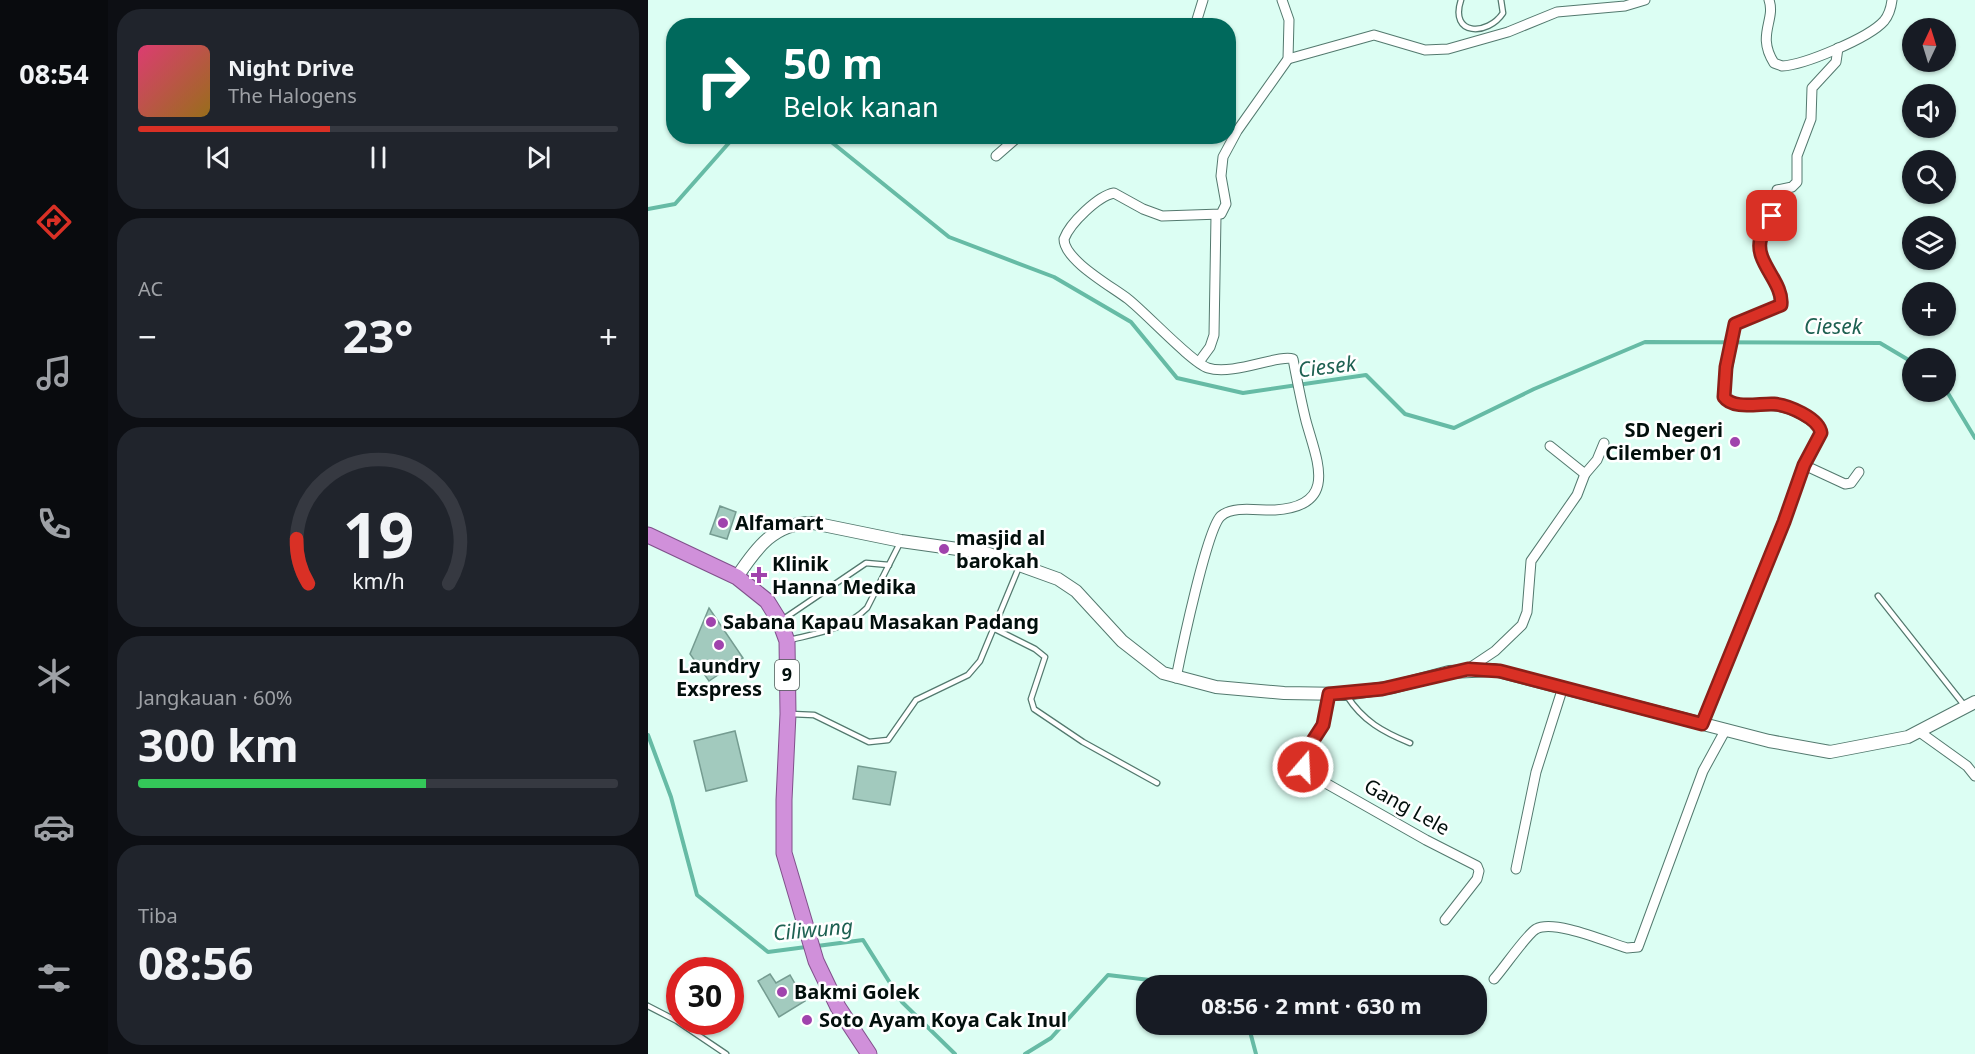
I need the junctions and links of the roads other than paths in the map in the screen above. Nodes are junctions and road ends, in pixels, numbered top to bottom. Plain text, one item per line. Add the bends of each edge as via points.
1 (1203, 0) edge
2 (1281, 0) edge
3 (1461, 0) edge
4 (1501, 0) edge
5 (1645, 0) edge
6 (1769, 0) edge
7 (1892, 0) edge
8 (1628, 3) edge
9 (1198, 18) edge
10 (1838, 48) junction
11 (1288, 59) junction
12 (1236, 134) edge
13 (1010, 144) edge
14 (1229, 144) edge
15 (996, 156) dead end
16 (1216, 216) junction
17 (1199, 362) junction
18 (1605, 443) dead end
19 (1550, 446) dead end
20 (1804, 465) junction
21 (1858, 472) dead end
22 (1585, 474) junction
23 (648, 535) edge
24 (901, 541) junction
25 (890, 565) junction
26 (1019, 566) junction
27 (737, 577) junction
28 (1878, 596) dead end
29 (780, 622) junction
30 (993, 628) junction
31 (788, 641) junction
32 (1468, 669) junction
33 (1176, 678) junction
34 (1563, 687) junction
35 (1329, 694) junction
36 (1345, 694) junction
37 (1970, 704) edge
38 (788, 714) junction
39 (1702, 724) junction
40 (1726, 729) junction
41 (1921, 733) junction
42 (1410, 743) dead end
43 (1975, 776) edge
44 (1157, 783) dead end
45 (1516, 869) dead end
46 (1445, 920) dead end
47 (1494, 979) dead end
48 (648, 1006) edge
49 (726, 1054) edge
50 (869, 1054) edge

1 - 9 street
2 - 11 street via 1289,20
3 - 4 lane via 1459,21 1476,29 1498,20 1503,13
5 - 8 street
6 - 10 street via 1765,39 1774,63 1788,66
7 - 10 street via 1883,22
8 - 11 street via 1557,12 1508,32 1448,49 1425,50 1374,35
10 - 20 street via 1836,62 1812,88 1811,119 1797,156 1797,182 1777,190 1772,216 1761,238 1759,250 1779,290 1781,305 1735,324 1724,390 1726,400 1783,406 1819,427 1821,433
11 - 12 street
13 - 15 street
14 - 16 street via 1222,166 1226,204
16 - 17 street via 1214,335
16 - 17 street via 1162,216 1114,193 1106,195 1064,238 1070,255 1140,308
17 - 33 street via 1211,369 1238,369 1285,357 1293,359 1320,466 1316,489 1307,501 1294,507 1230,512 1217,520
18 - 22 street
19 - 22 street
20 - 21 street via 1845,484 1851,483
20 - 39 street
22 - 32 street via 1577,495 1531,561 1527,612 1522,625
23 - 27 highway, 9
24 - 25 lane
24 - 26 street via 986,553
24 - 27 street via 799,523 768,536
25 - 29 lane via 866,563
25 - 31 lane via 860,614 836,628
26 - 30 lane
26 - 33 street via 1069,585 1122,641 1153,666
27 - 29 highway, 9 via 767,601
28 - 37 lane
29 - 31 highway, 9
30 - 38 lane via 980,660 968,675 916,700 888,740 869,742 814,715
30 - 44 lane via 1045,657 1031,699 1034,709 1083,742
31 - 38 highway, 9
32 - 34 street via 1500,671
32 - 36 street
33 - 35 street via 1236,690
34 - 39 street
34 - 45 street via 1536,772
35 - 36 street
35 - 46 street, Gang Lele via 1323,725 1303,756 1305,771 1477,866 1477,879
36 - 42 lane via 1371,724
37 - 41 street
38 - 50 highway, 9 via 784,854 816,961 841,1012
39 - 40 street
40 - 41 street via 1830,752
40 - 47 street via 1702,771 1640,944 1627,948 1545,926 1535,930
41 - 43 street via 1964,763
48 - 49 lane

